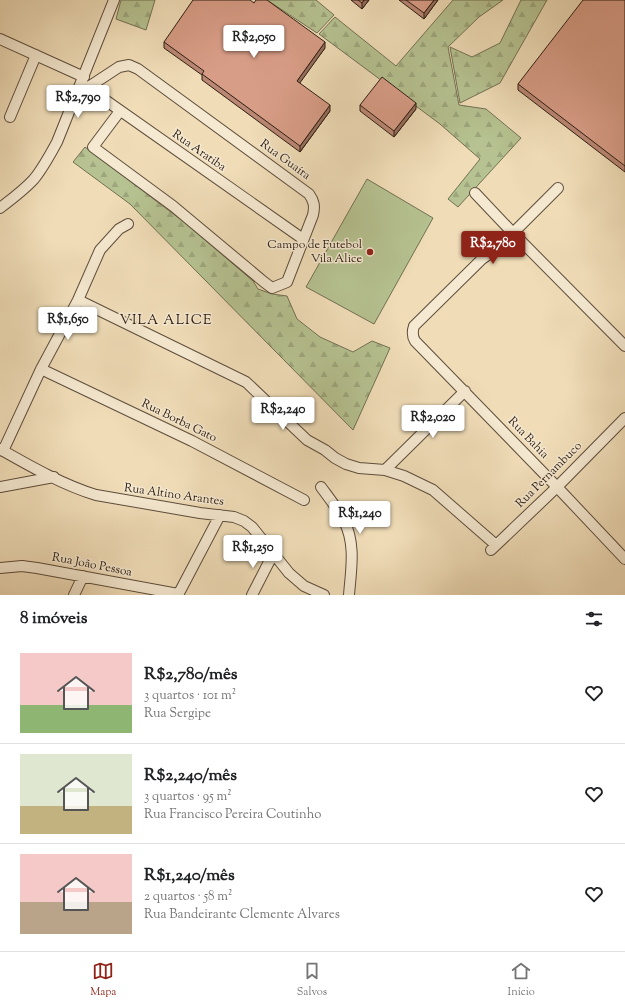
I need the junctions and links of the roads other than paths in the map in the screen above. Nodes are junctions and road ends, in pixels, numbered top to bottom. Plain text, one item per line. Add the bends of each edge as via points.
1 (114, 0) edge
2 (0, 39) edge
3 (36, 55) junction
4 (84, 83) junction
5 (120, 111) junction
6 (10, 117) dead end
7 (558, 188) dead end
8 (475, 193) dead end
9 (0, 208) edge
10 (128, 224) dead end
11 (512, 232) junction
12 (303, 239) junction
13 (78, 300) junction
14 (625, 346) edge
15 (41, 369) junction
16 (465, 391) junction
17 (625, 418) edge
18 (2, 450) edge
19 (385, 470) junction
20 (54, 477) junction
21 (0, 487) edge
22 (321, 487) dead end
23 (557, 487) junction
24 (304, 500) dead end
25 (220, 515) junction
26 (273, 554) junction
27 (625, 559) edge
28 (0, 568) edge
29 (83, 576) junction
30 (302, 590) edge
31 (74, 595) edge
32 (178, 595) edge
33 (252, 595) edge
34 (324, 595) edge
35 (349, 595) edge

1 - 4 street
2 - 3 street, Rua Aratiba
3 - 4 street, Rua Aratiba
3 - 6 street
4 - 5 street, Rua Aratiba
4 - 9 street via 46,162 34,179
4 - 12 street, Rua Guaíra via 129,65 138,68 309,194 315,208
5 - 12 street, Rua Aratiba
5 - 12 street, Rua Guaíra via 93,147 173,206 272,288 287,282
7 - 11 street
8 - 11 street
10 - 13 street via 119,229 100,250
11 - 14 street
11 - 16 street, Rua Bahia via 414,326 412,331 415,341
13 - 15 street
13 - 19 street via 246,382 307,440 335,458 359,468
15 - 18 street
15 - 24 street, Rua Borba Gato via 192,441
16 - 19 street
16 - 23 street, Rua Bahia
17 - 23 street, Rua Pernambuco
18 - 20 street, Rua Altino Arantes
19 - 23 street, Rua Pernambuco via 433,490 493,548
20 - 21 street
20 - 25 street, Rua Altino Arantes via 82,491 110,498
22 - 35 street via 344,521 348,532 352,559
23 - 27 street, Rua Bahia
25 - 26 street, Rua Altino Arantes via 244,520
25 - 32 street
26 - 30 street, Rua Altino Arantes
26 - 33 street
28 - 29 street, Rua João Pessoa via 22,566
29 - 31 street
29 - 32 street, Rua João Pessoa
30 - 34 street, Rua Altino Arantes

